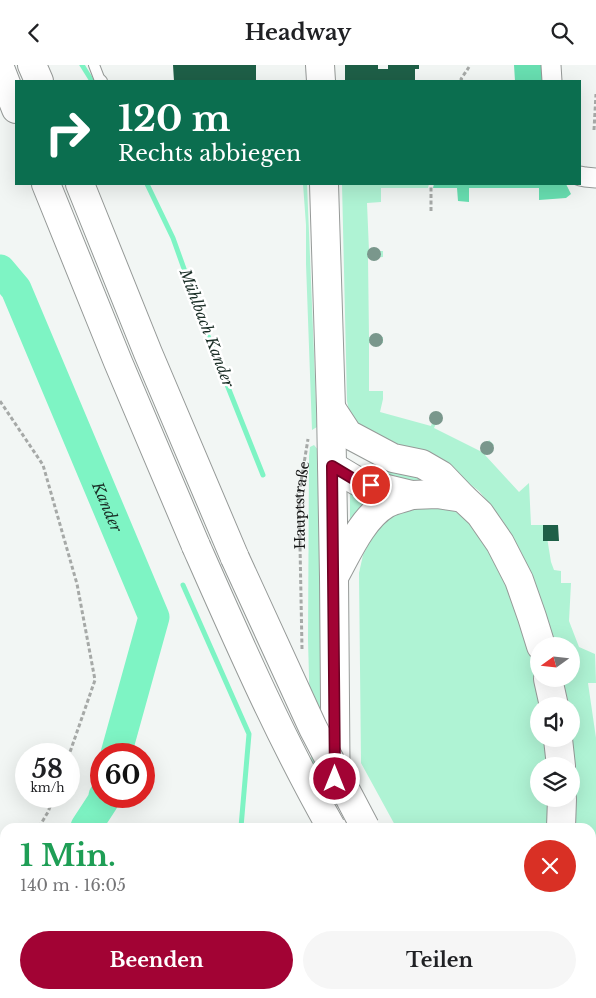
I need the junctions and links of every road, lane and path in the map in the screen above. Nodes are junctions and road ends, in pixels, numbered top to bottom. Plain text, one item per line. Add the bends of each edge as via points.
1 (32, 65) edge
2 (94, 65) edge
3 (320, 65) edge
4 (551, 65) edge
5 (469, 67) dead end
6 (0, 68) edge
7 (100, 79) edge
8 (39, 80) edge
9 (321, 80) edge
10 (462, 80) edge
11 (552, 80) edge
12 (596, 94) edge
13 (15, 106) edge
14 (594, 130) dead end
15 (581, 175) edge
16 (596, 178) edge
17 (46, 185) edge
18 (80, 185) edge
19 (324, 185) edge
20 (432, 185) edge
21 (431, 211) dead end
22 (0, 401) edge
23 (331, 408) junction
24 (308, 437) dead end
25 (393, 458) junction
26 (332, 466) junction
27 (412, 495) junction
28 (463, 498) junction
29 (334, 577) junction
30 (538, 637) edge
31 (302, 651) dead end
32 (73, 743) edge
33 (562, 807) edge
34 (50, 808) edge
35 (41, 823) edge
36 (329, 823) edge
37 (336, 823) edge
38 (363, 823) edge
39 (561, 823) edge

1 - 8 main road
2 - 7 lane
3 - 9 main road
4 - 11 street
5 - 10 path
6 - 13 main road
12 - 14 path
15 - 16 street
17 - 36 main road, bridge via 196,546 273,715
18 - 38 main road, bridge via 235,558 313,728
19 - 23 main road, Hauptstraße
20 - 21 path
22 - 32 path via 43,465 77,584 95,680
23 - 25 main road via 348,434
23 - 26 main road, Hauptstraße
24 - 31 path, Hauptstraße via 299,494
25 - 26 main road
25 - 28 main road via 422,464 441,475
26 - 27 main road via 357,481
26 - 29 main road, Hauptstraße
27 - 28 main road
27 - 29 main road via 386,504 365,523
28 - 30 main road via 480,514 500,543 519,580
29 - 37 main road, Hauptstraße
33 - 39 main road
34 - 35 path

